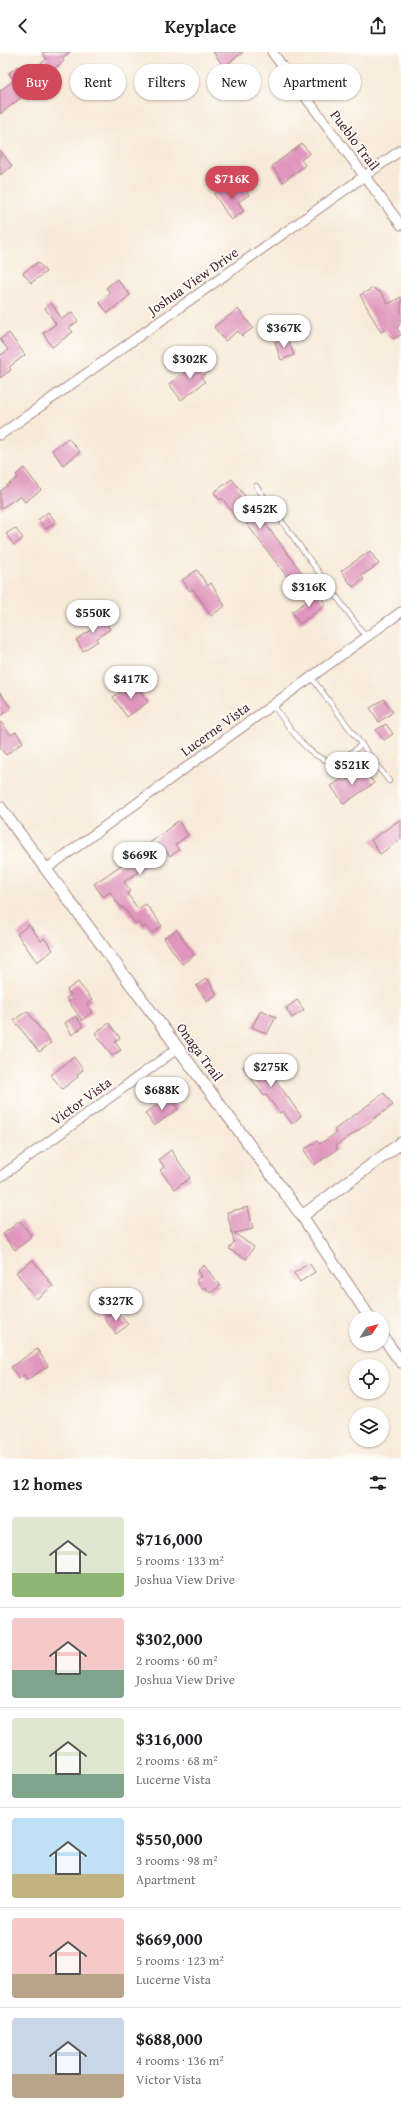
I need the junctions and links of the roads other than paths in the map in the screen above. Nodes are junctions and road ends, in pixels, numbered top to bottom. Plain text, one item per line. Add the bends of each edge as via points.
1 (272, 52) edge
2 (401, 150) edge
3 (365, 177) junction
4 (401, 225) edge
5 (0, 435) edge
6 (256, 486) dead end
7 (401, 612) edge
8 (366, 637) junction
9 (311, 677) junction
10 (273, 705) junction
11 (362, 744) junction
12 (389, 781) dead end
13 (0, 807) edge
14 (46, 869) junction
15 (178, 1048) junction
16 (401, 1143) edge
17 (0, 1177) edge
18 (302, 1216) junction
19 (365, 1311) edge
20 (389, 1346) edge
21 (401, 1362) edge

1 - 3 street, Pueblo Trail
2 - 3 street, Joshua View Drive
3 - 4 street, Pueblo Trail
3 - 5 street, Joshua View Drive
6 - 8 lane
7 - 8 street, Lucerne Vista
8 - 9 street, Lucerne Vista
9 - 10 street, Lucerne Vista
9 - 11 lane
10 - 11 lane via 312,754 327,762 341,759
10 - 14 street, Lucerne Vista
11 - 12 lane
13 - 14 street, Onaga Trail
14 - 15 street, Onaga Trail
15 - 17 street, Victor Vista
15 - 18 street, Onaga Trail
16 - 18 street
18 - 19 street, Onaga Trail
20 - 21 street

